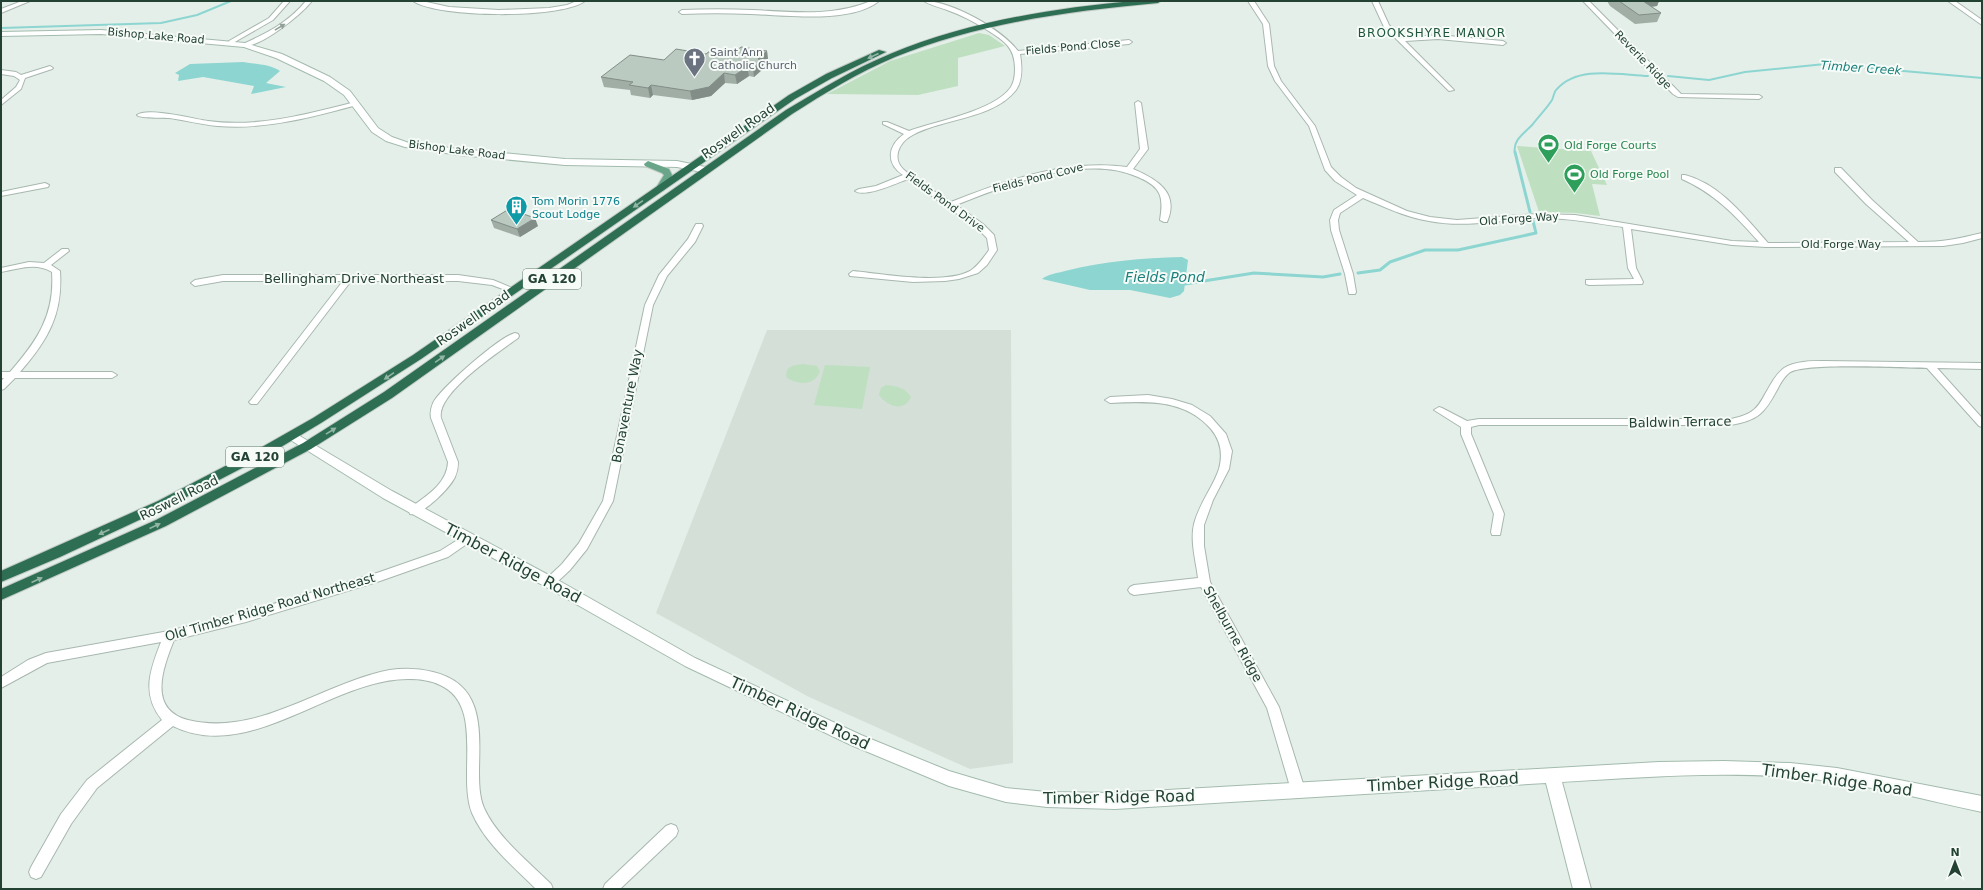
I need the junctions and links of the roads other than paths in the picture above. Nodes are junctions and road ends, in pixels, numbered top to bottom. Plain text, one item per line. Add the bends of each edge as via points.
1 (26, 1) edge
2 (287, 1) edge
3 (309, 1) edge
4 (416, 1) edge
5 (582, 1) edge
6 (876, 1) edge
7 (931, 1) edge
8 (1090, 1) edge
9 (1158, 1) edge
10 (1251, 1) edge
11 (1367, 1) edge
12 (1586, 1) edge
13 (1951, 1) edge
14 (1376, 3) edge
15 (1, 11) edge
16 (682, 12) dead end
17 (842, 13) junction
18 (846, 20) dead end
19 (1982, 23) edge
20 (980, 24) junction
21 (1, 34) edge
22 (1401, 40) junction
23 (230, 42) junction
24 (1129, 42) dead end
25 (1503, 43) dead end
26 (245, 45) junction
27 (1016, 53) junction
28 (50, 68) dead end
29 (1, 72) edge
30 (21, 77) junction
31 (1450, 90) dead end
32 (1759, 97) dead end
33 (1, 103) edge
34 (1138, 103) dead end
35 (355, 104) junction
36 (140, 115) dead end
37 (885, 124) dead end
38 (909, 134) junction
39 (648, 164) junction
40 (693, 166) junction
41 (707, 170) junction
42 (1130, 170) junction
43 (1838, 170) dead end
44 (908, 176) junction
45 (1685, 178) dead end
46 (45, 185) dead end
47 (662, 188) junction
48 (859, 191) dead end
49 (1, 194) edge
50 (1362, 195) junction
51 (950, 205) junction
52 (1164, 220) dead end
53 (1628, 225) junction
54 (698, 226) dead end
55 (1982, 235) edge
56 (1916, 244) junction
57 (1766, 245) junction
58 (66, 251) dead end
59 (46, 264) junction
60 (1, 270) edge
61 (853, 274) dead end
62 (349, 278) junction
63 (1589, 282) dead end
64 (195, 284) dead end
65 (513, 290) junction
66 (1352, 292) dead end
67 (515, 336) dead end
68 (1930, 366) junction
69 (1982, 366) edge
70 (1, 375) edge
71 (12, 375) junction
72 (112, 375) dead end
73 (1, 387) edge
74 (1110, 400) dead end
75 (254, 402) dead end
76 (1439, 410) dead end
77 (1982, 424) edge
78 (1466, 425) junction
79 (292, 436) junction
80 (307, 446) junction
81 (414, 511) junction
82 (1496, 532) dead end
83 (467, 538) junction
84 (1, 577) edge
85 (550, 582) junction
86 (1204, 582) junction
87 (1134, 590) dead end
88 (1, 595) edge
89 (169, 636) junction
90 (1, 683) edge
91 (171, 720) junction
92 (1552, 776) junction
93 (1298, 790) junction
94 (1982, 804) edge
95 (671, 831) dead end
96 (36, 872) dead end
97 (546, 889) edge
98 (610, 889) edge
99 (1582, 889) edge

1 - 15 street
2 - 23 street via 271,19
26 -> 3 street via 285,24
4 - 5 street via 442,9 476,11 551,10 569,7
6 - 17 street
7 - 20 street
8 - 20 highway, Roswell Road / GA 120 via 1028,10
9 - 20 highway, Roswell Road / GA 120 via 1068,10
10 - 50 street, Old Forge Way via 1266,24 1271,66 1278,81 1312,126 1324,162 1338,179
11 - 14 street
12 - 32 street, Reverie Ridge via 1675,93 1687,97
13 - 19 street
14 - 22 street via 1385,24
16 - 17 street via 734,11 808,15
17 - 18 street
20 - 27 street
20 -> 40 highway, Roswell Road / GA 120 via 898,45 829,76 792,97
20 - 41 highway, Roswell Road / GA 120 via 859,71 789,112
21 - 23 street, Bishop Lake Road via 101,32
22 - 25 street via 1442,38
22 - 31 street
23 - 26 street, Bishop Lake Road
24 - 27 street, Fields Pond Close
26 - 35 street, Bishop Lake Road via 279,56 327,79 347,93
27 - 38 street, Fields Pond Drive via 1017,82 1005,97 987,107
28 - 30 street
29 - 30 street
30 - 33 street via 19,88
34 - 42 street via 1144,148
35 - 36 street via 291,119 250,124 210,123 162,114
35 - 39 street, Bishop Lake Road via 375,130 408,145 565,162
37 - 38 street
38 - 44 street, Fields Pond Drive via 895,146 893,152 895,164
39 - 40 street, Bishop Lake Road
39 - 47 main road via 666,171 668,175
40 - 41 street, Bishop Lake Road
40 - 47 highway, Roswell Road / GA 120
80 -> 41 highway, Roswell Road / GA 120 via 388,395
42 - 51 street, Fields Pond Cove via 1110,166 1080,166 1000,186
42 - 52 street, Fields Pond Cove via 1144,175 1158,185 1165,197
43 - 56 street
44 - 48 street via 878,188
44 - 51 street, Fields Pond Drive
45 - 57 street via 1704,185 1727,202
46 - 49 street
47 -> 65 highway, Roswell Road / GA 120
50 - 53 street, Old Forge Way via 1404,213 1441,221 1474,222 1552,216
50 - 66 street via 1337,212 1334,220
51 - 61 street, Fields Pond Drive via 991,237 992,250 980,268 963,275 940,279
53 - 57 street, Old Forge Way via 1732,243
53 - 63 street via 1632,268 1639,282
54 - 85 street, Bonaventure Way via 692,240 663,275 648,305 608,500 583,546
55 - 56 street, Old Forge Way via 1949,243
56 - 57 street, Old Forge Way
58 - 59 street
59 - 60 street via 30,264
59 - 71 street via 56,271 58,281 53,317 38,344
62 - 64 street, Bellingham Drive Northeast via 223,278
62 - 65 street, Bellingham Drive Northeast via 476,279
62 - 75 street
65 -> 79 highway, Roswell Road / GA 120 via 364,393
67 - 81 street via 449,387 439,398 435,414 454,468 446,483
68 - 69 street, Baldwin Terrace
68 - 77 street
68 - 78 street, Baldwin Terrace via 1800,366 1787,370 1780,376 1760,412 1747,419 1731,422 1479,422
70 - 71 street
71 - 72 street
71 - 73 street
74 - 86 street, Shelburne Ridge via 1148,398 1189,407 1207,418 1221,434 1227,451 1224,468 1199,525 1198,546
76 - 78 street
78 - 82 street via 1466,434 1499,514
79 - 80 street, Timber Ridge Road
79 -> 84 highway, Roswell Road / GA 120 via 148,512
80 - 81 street, Timber Ridge Road
88 -> 80 highway, Roswell Road / GA 120 via 161,523
81 - 83 street, Timber Ridge Road
83 - 85 street, Timber Ridge Road
83 - 89 street, Old Timber Ridge Road Northeast via 444,554 376,578 253,615
85 - 93 street, Timber Ridge Road via 689,661 787,710 918,767 984,790 1061,801
86 - 87 street
86 - 93 street, Shelburne Ridge via 1272,707
89 - 90 street, Old Timber Ridge Road Northeast via 46,658
89 - 91 street via 154,684 161,711
91 - 96 street via 92,784 66,819
91 - 97 street via 192,729 230,729 256,724 372,679 399,674 439,678 455,687 469,707 472,723 472,785 484,823
92 - 93 street, Timber Ridge Road
92 - 94 street, Timber Ridge Road via 1735,767 1791,770
92 - 99 street
95 - 98 street

